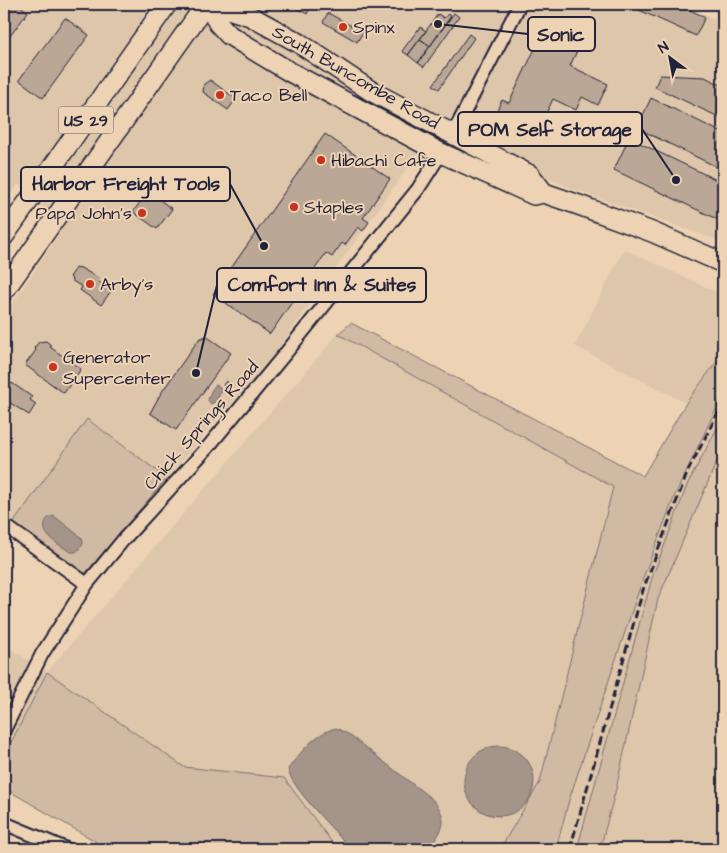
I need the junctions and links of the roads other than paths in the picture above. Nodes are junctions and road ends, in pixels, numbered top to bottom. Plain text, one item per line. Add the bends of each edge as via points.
1 (167, 4) edge
2 (207, 4) edge
3 (212, 4) edge
4 (520, 4) edge
5 (453, 134) junction
6 (441, 154) junction
7 (544, 193) junction
8 (4, 236) edge
9 (723, 263) edge
10 (4, 290) edge
11 (4, 526) edge
12 (87, 584) junction
13 (4, 730) edge
14 (4, 822) edge
15 (66, 849) edge

1 - 8 main road, US 29
2 - 6 main road, South Buncombe Road via 218,24 229,35
2 - 10 main road, US 29
3 - 5 main road, South Buncombe Road via 250,16 299,43 371,90
4 - 5 street
5 - 7 main road, South Buncombe Road via 530,175
6 - 7 main road, South Buncombe Road via 534,195
6 - 12 street, Chick Springs Road via 418,189 289,349
7 - 9 main road, South Buncombe Road via 652,232
11 - 12 street
12 - 13 street, Chick Springs Road via 42,654
14 - 15 street

